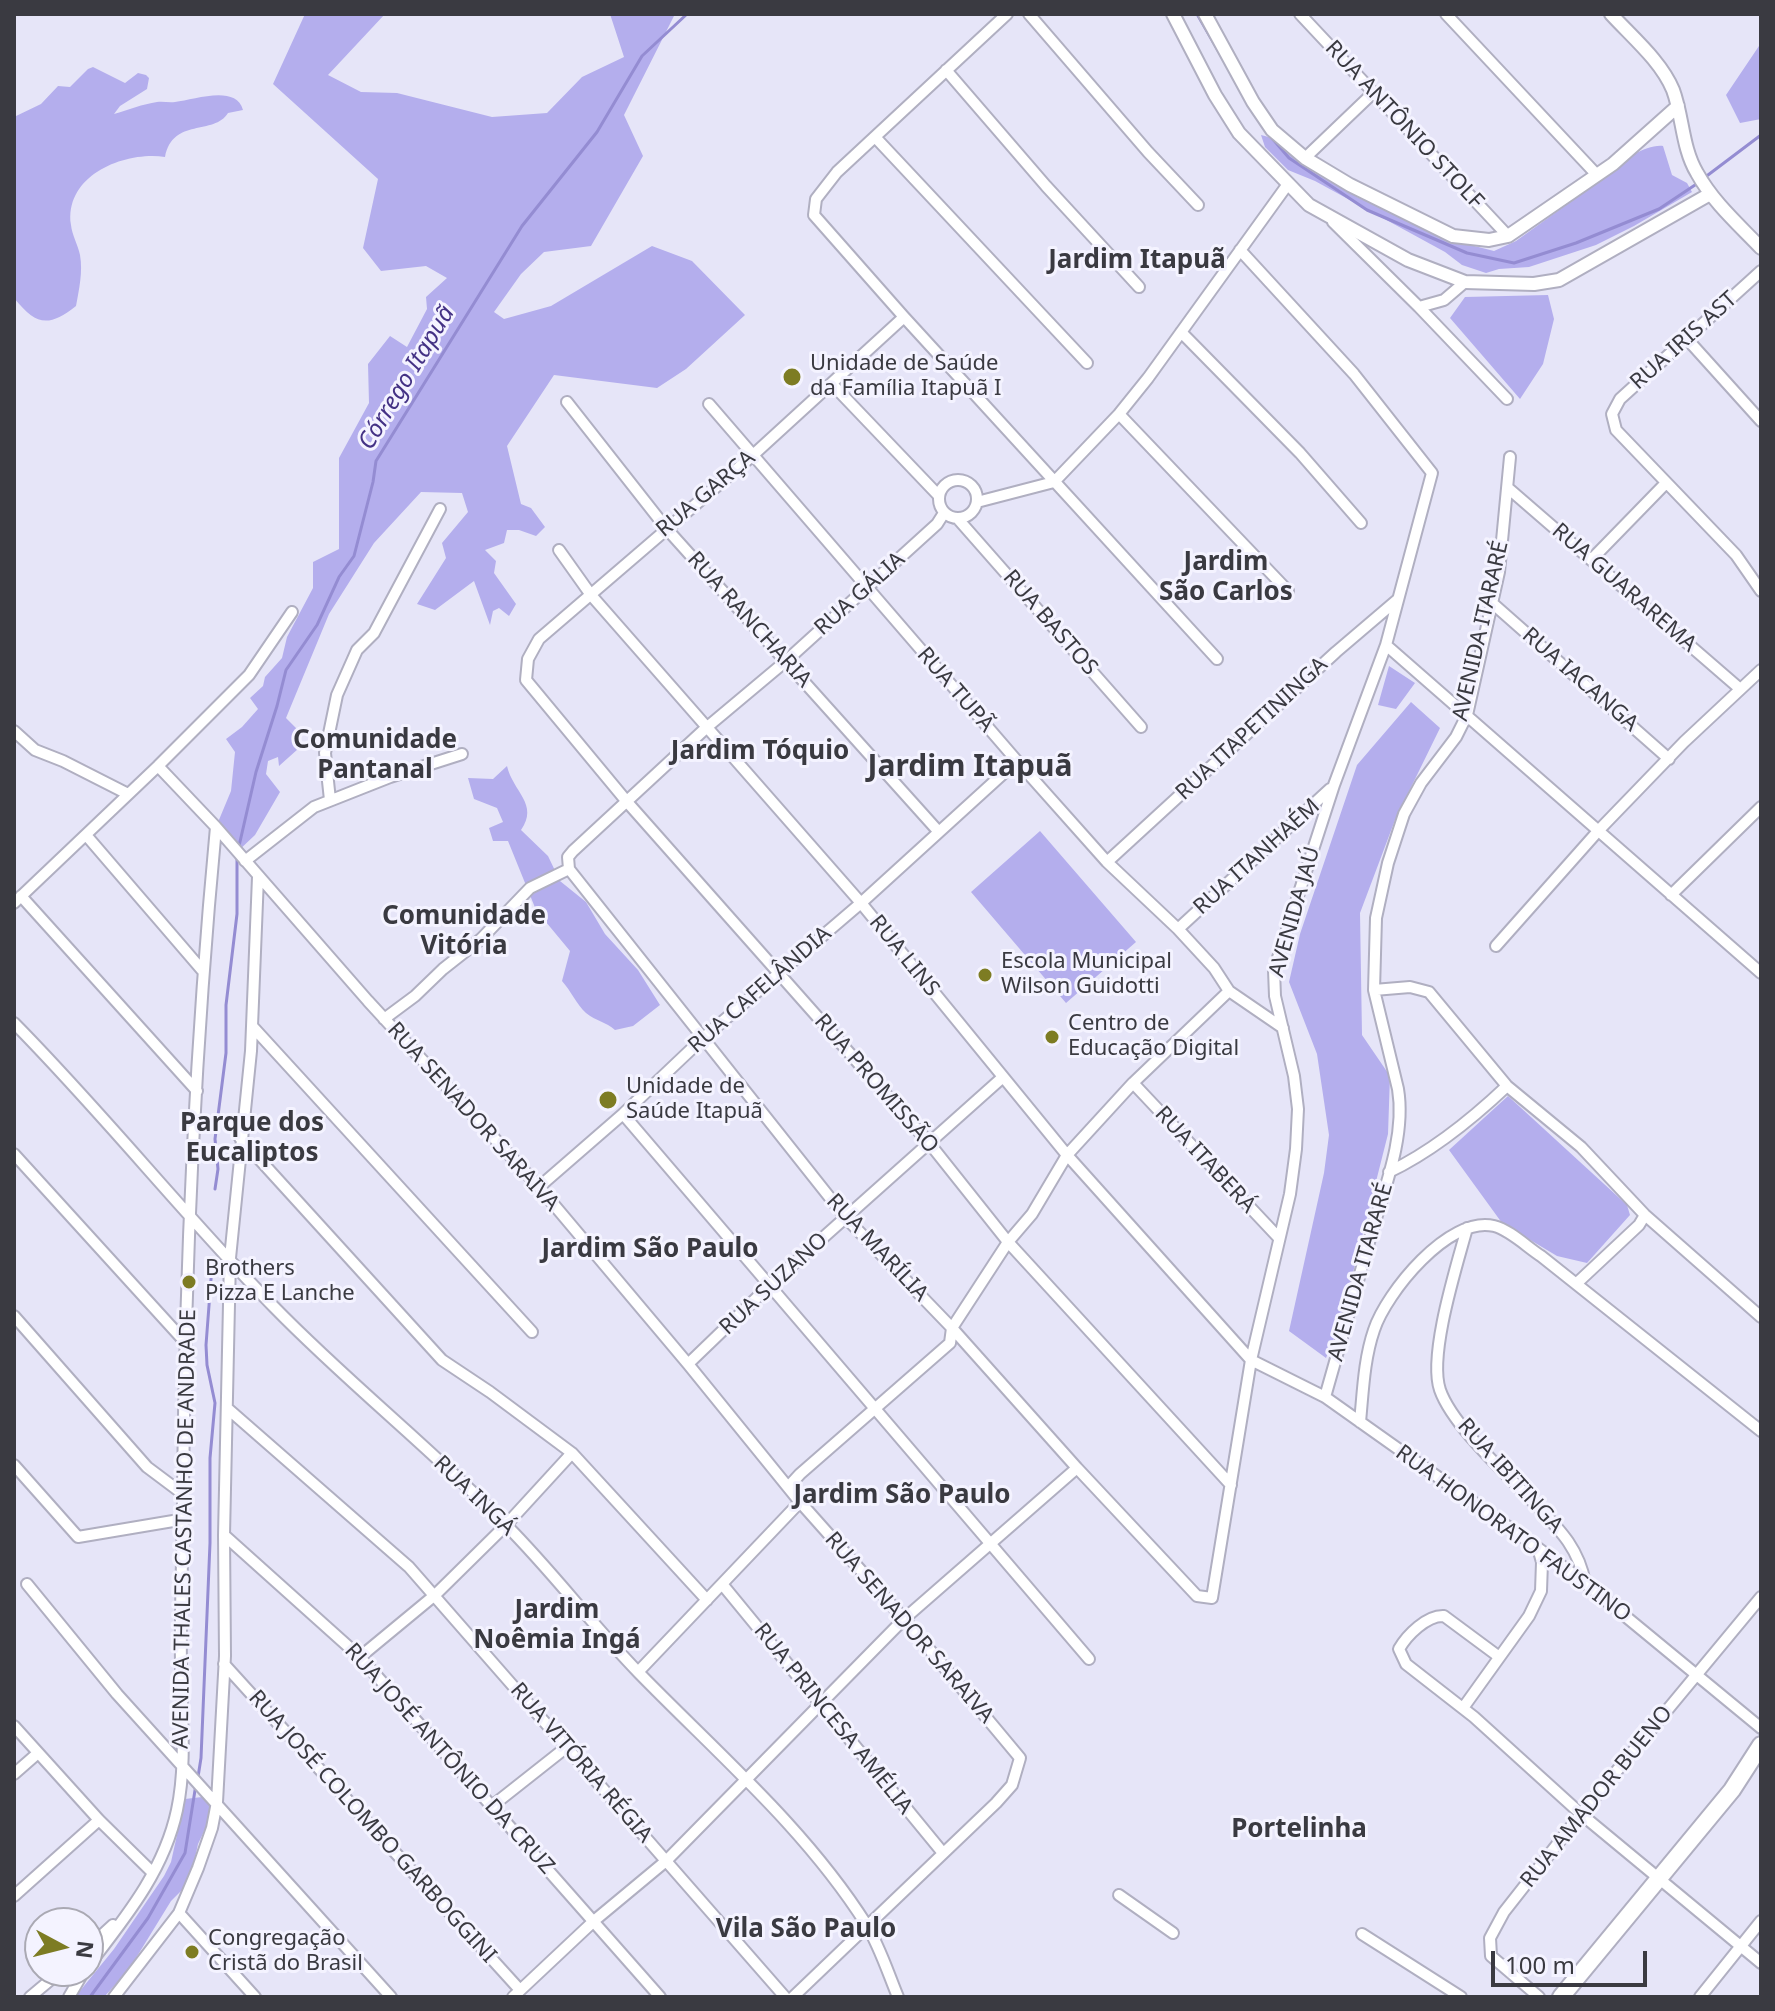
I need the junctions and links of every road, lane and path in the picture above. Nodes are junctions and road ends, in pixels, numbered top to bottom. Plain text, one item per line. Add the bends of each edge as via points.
1 (1007, 14) edge
2 (1029, 14) edge
3 (1173, 14) edge
4 (1205, 14) edge
5 (1300, 14) edge
6 (1446, 14) edge
7 (1611, 14) edge
8 (946, 70) junction
9 (1373, 93) junction
10 (1678, 106) junction
11 (875, 137) junction
12 (1305, 158) junction
13 (1597, 175) junction
14 (1288, 184) junction
15 (1707, 190) junction
16 (1198, 205) dead end
17 (1329, 218) junction
18 (1508, 236) junction
19 (1761, 248) edge
20 (1240, 250) junction
21 (1761, 271) edge
22 (1465, 282) junction
23 (1139, 287) dead end
24 (1419, 307) junction
25 (904, 317) junction
26 (1181, 332) junction
27 (1688, 340) junction
28 (1087, 363) dead end
29 (832, 384) junction
30 (1507, 399) dead end
31 (567, 402) dead end
32 (709, 404) dead end
33 (1119, 414) junction
34 (1761, 421) edge
35 (752, 456) junction
36 (1510, 457) dead end
37 (1054, 482) junction
38 (1666, 483) junction
39 (1508, 488) junction
40 (939, 496) junction
41 (977, 502) junction
42 (440, 509) dead end
43 (944, 513) junction
44 (958, 519) junction
45 (1361, 523) dead end
46 (666, 528) junction
47 (559, 550) dead end
48 (1591, 560) junction
49 (867, 588) junction
50 (1288, 591) dead end
51 (1761, 591) edge
52 (591, 595) junction
53 (1398, 599) junction
54 (1491, 602) junction
55 (292, 612) dead end
56 (1386, 645) junction
57 (1217, 659) dead end
58 (786, 661) junction
59 (1761, 670) edge
60 (526, 680) joint
61 (1739, 688) junction
62 (1467, 715) junction
63 (1141, 727) dead end
64 (706, 728) junction
65 (14, 731) edge
66 (462, 754) dead end
67 (1669, 759) junction
68 (1017, 761) junction
69 (158, 766) junction
70 (1334, 785) junction
71 (128, 794) junction
72 (330, 800) junction
73 (628, 803) junction
74 (1761, 807) edge
75 (216, 827) junction
76 (1599, 830) junction
77 (938, 831) junction
78 (86, 835) junction
79 (245, 861) junction
80 (1107, 862) junction
81 (569, 869) junction
82 (258, 877) junction
83 (1671, 895) junction
84 (18, 900) edge
85 (861, 903) junction
86 (1178, 929) junction
87 (1496, 946) dead end
88 (202, 970) junction
89 (1761, 973) edge
90 (780, 974) junction
91 (1374, 990) junction
92 (1229, 991) junction
93 (384, 1019) junction
94 (14, 1023) edge
95 (252, 1026) junction
96 (1283, 1028) junction
97 (702, 1039) junction
98 (1003, 1077) junction
99 (1133, 1083) junction
100 (1507, 1086) junction
101 (197, 1091) junction
102 (623, 1114) junction
103 (240, 1138) junction
104 (930, 1144) junction
105 (14, 1154) edge
106 (1067, 1155) junction
107 (1389, 1172) junction
108 (539, 1187) junction
109 (1645, 1215) junction
110 (846, 1218) junction
111 (189, 1219) junction
112 (1467, 1228) junction
113 (1278, 1237) junction
114 (1008, 1242) junction
115 (230, 1258) junction
116 (1577, 1283) junction
117 (770, 1285) junction
118 (14, 1316) edge
119 (1761, 1317) edge
120 (952, 1328) junction
121 (532, 1332) dead end
122 (186, 1343) junction
123 (1251, 1360) junction
124 (688, 1364) junction
125 (1325, 1397) junction
126 (227, 1408) junction
127 (875, 1410) junction
128 (1360, 1422) junction
129 (1761, 1431) edge
130 (572, 1453) junction
131 (14, 1465) edge
132 (1077, 1468) junction
133 (1231, 1485) junction
134 (789, 1486) junction
135 (183, 1494) junction
136 (800, 1502) junction
137 (185, 1519) junction
138 (506, 1525) junction
139 (224, 1535) junction
140 (989, 1543) junction
141 (1538, 1548) junction
142 (1585, 1583) junction
143 (27, 1584) dead end
144 (722, 1584) junction
145 (435, 1595) junction
146 (1761, 1597) edge
147 (1212, 1598) joint
148 (707, 1600) junction
149 (904, 1619) junction
150 (1498, 1656) junction
151 (360, 1657) junction
152 (1089, 1659) dead end
153 (224, 1664) junction
154 (638, 1672) junction
155 (1696, 1675) junction
156 (822, 1704) junction
157 (1463, 1708) junction
158 (14, 1726) edge
159 (1761, 1728) edge
160 (1761, 1745) edge
161 (568, 1746) junction
162 (38, 1753) junction
163 (1761, 1764) edge
164 (182, 1766) junction
165 (14, 1774) edge
166 (746, 1778) junction
167 (1732, 1790) junction
168 (217, 1802) junction
169 (492, 1806) junction
170 (1581, 1814) junction
171 (99, 1820) junction
172 (943, 1853) junction
173 (666, 1861) junction
174 (153, 1873) junction
175 (1661, 1878) junction
176 (1119, 1895) dead end
177 (14, 1896) edge
178 (138, 1902) junction
179 (179, 1913) junction
180 (595, 1920) junction
181 (1761, 1921) edge
182 (867, 1926) junction
183 (104, 1933) edge
184 (1173, 1933) dead end
185 (1362, 1934) dead end
186 (104, 1946) edge
187 (1740, 1946) junction
188 (1761, 1963) edge
189 (516, 1994) edge
190 (120, 1995) edge
191 (657, 1996) edge
192 (255, 1997) edge
193 (391, 1997) edge
194 (785, 1997) edge
195 (793, 1997) edge
196 (898, 1997) edge
197 (1461, 1997) edge
198 (1539, 1997) edge
199 (1561, 1997) edge
200 (1700, 1997) edge

1 - 8 street
2 - 16 street
3 - 14 street via 1239,133
4 - 12 street via 1272,130
5 - 9 street, RUA ANTÔNIO STOLF
6 - 13 street
7 - 10 street via 1663,73
8 - 11 street
8 - 23 street
9 - 12 street
9 - 18 street, RUA ANTÔNIO STOLF
10 - 13 street
10 - 15 street via 1687,150
11 - 25 street via 822,189 814,215
11 - 28 street
12 - 18 street via 1453,236
13 - 18 street
14 - 17 street
14 - 20 street
15 - 19 street
15 - 22 street via 1559,280
17 - 22 street via 1408,260
17 - 24 street
20 - 26 street
20 - 53 street, AVENIDA JAÚ via 1354,374 1432,473
21 - 27 street, RUA IRIS AST
22 - 24 street via 1444,300
24 - 30 street
25 - 29 street, RUA GARÇA
25 - 37 street
26 - 33 street
26 - 45 street
27 - 34 street
27 - 38 street, RUA IRIS AST via 1620,399 1612,414 1616,430
29 - 35 street, RUA GARÇA
29 - 40 street
31 - 46 street, RUA RANCHARIA
32 - 35 street, RUA TUPÃ
33 - 37 street
33 - 50 street
35 - 46 street, RUA GARÇA
35 - 49 street, RUA TUPÃ
36 - 39 street, AVENIDA ITARARÉ
37 - 41 street
37 - 57 street
38 - 48 street
38 - 51 street via 1736,555
39 - 48 street, RUA GUARAREMA
39 - 54 street, AVENIDA ITARARÉ
40 - 41 street via 949,482 961,481 972,487
40 - 43 street
41 - 44 street
42 - 72 street via 374,633 357,650 337,695 325,753
43 - 44 street
43 - 49 street, RUA GÁLIA
44 - 63 street, RUA BASTOS
46 - 52 street, RUA GARÇA
46 - 58 street, RUA RANCHARIA
47 - 52 street, RUA LINS
48 - 61 street, RUA GUARAREMA
49 - 58 street, RUA GÁLIA
49 - 68 street, RUA TUPÃ
52 - 60 street, RUA GARÇA via 533,647
52 - 64 street, RUA LINS
53 - 56 street, AVENIDA JAÚ
53 - 80 street, RUA ITAPETININGA
54 - 62 street, AVENIDA ITARARÉ
54 - 67 street, RUA IACANGA
55 - 69 street via 249,675
56 - 62 street
56 - 70 street, AVENIDA JAÚ
58 - 64 street, RUA GÁLIA
58 - 77 street, RUA RANCHARIA
59 - 61 street
60 - 73 street, RUA PROMISSÃO
61 - 67 street
62 - 76 street
62 - 91 street, AVENIDA ITARARÉ via 1421,783 1397,834 1376,918
64 - 73 street, RUA GÁLIA
64 - 85 street, RUA LINS
65 - 71 street via 35,750
66 - 72 street
67 - 76 street
68 - 77 street, RUA CAFELÂNDIA
68 - 80 street, RUA TUPÃ
69 - 71 street
69 - 75 street, RUA SENADOR SARAIVA
70 - 86 street, RUA ITANHAÉM
70 - 96 street, AVENIDA JAÚ via 1274,970
71 - 78 street
72 - 79 street via 287,825
73 - 81 street, RUA GÁLIA via 568,857
73 - 90 street, RUA PROMISSÃO
74 - 83 street
75 - 79 street, RUA SENADOR SARAIVA
75 - 88 street, AVENIDA THALES CASTANHO DE ANDRADE
76 - 83 street
76 - 87 street
77 - 85 street, RUA CAFELÂNDIA
78 - 84 street
78 - 88 street
79 - 82 street, RUA SENADOR SARAIVA
80 - 86 street, RUA TUPÃ
81 - 93 street via 530,888 481,939
81 - 97 street, RUA MARÍLIA
82 - 93 street, RUA SENADOR SARAIVA
82 - 95 street, AVENIDA THALES CASTANHO DE ANDRADE
83 - 89 street
84 - 101 street
85 - 90 street, RUA CAFELÂNDIA
85 - 98 street, RUA LINS
86 - 92 street, RUA TUPÃ
88 - 101 street, AVENIDA THALES CASTANHO DE ANDRADE
90 - 97 street, RUA CAFELÂNDIA
90 - 104 street, RUA PROMISSÃO
91 - 100 street via 1410,987 1429,992
91 - 107 street, AVENIDA ITARARÉ via 1400,1102
92 - 96 street, RUA TUPÃ
92 - 99 street
93 - 108 street, RUA SENADOR SARAIVA
94 - 111 street, RUA INGÁ
95 - 103 street, AVENIDA THALES CASTANHO DE ANDRADE
95 - 121 street
96 - 113 street, AVENIDA JAÚ via 1298,1109 1290,1194
97 - 102 street, RUA CAFELÂNDIA
97 - 110 street, RUA MARÍLIA
98 - 104 street, RUA SUZANO
98 - 106 street, RUA LINS
99 - 106 street
99 - 113 street, RUA ITABERÁ
100 - 107 street via 1421,1156
100 - 109 street via 1581,1147
101 - 111 street, AVENIDA THALES CASTANHO DE ANDRADE
102 - 108 street, RUA CAFELÂNDIA
102 - 117 street
103 - 115 street, AVENIDA THALES CASTANHO DE ANDRADE
103 - 130 street via 442,1360
104 - 110 street, RUA SUZANO
104 - 114 street, RUA PROMISSÃO
105 - 122 street
106 - 114 street via 1032,1214
106 - 123 street, RUA LINS
107 - 125 street, AVENIDA ITARARÉ
108 - 124 street, RUA SENADOR SARAIVA
109 - 116 street
109 - 119 street
110 - 117 street, RUA SUZANO
110 - 120 street, RUA MARÍLIA
111 - 115 street, RUA INGÁ
111 - 122 street, AVENIDA THALES CASTANHO DE ANDRADE
112 - 116 street via 1494,1226 1505,1231
112 - 128 street via 1415,1267 1385,1306 1373,1330
112 - 142 street, RUA IBITINGA via 1443,1327 1440,1389 1457,1418 1576,1551
113 - 123 street, AVENIDA JAÚ
114 - 120 street
114 - 133 street, RUA PROMISSÃO
115 - 126 street, AVENIDA THALES CASTANHO DE ANDRADE
115 - 138 street, RUA INGÁ via 274,1307
116 - 129 street
117 - 124 street, RUA SUZANO
117 - 127 street
118 - 135 street via 147,1467
120 - 127 street via 950,1343
120 - 132 street, RUA MARÍLIA
122 - 135 street, AVENIDA THALES CASTANHO DE ANDRADE
123 - 125 street, RUA HONORATO FAUSTINO
123 - 133 street, AVENIDA JAÚ
124 - 134 street, RUA SENADOR SARAIVA
125 - 128 street, RUA HONORATO FAUSTINO
126 - 139 street, AVENIDA THALES CASTANHO DE ANDRADE
126 - 145 street, RUA VITÓRIA RÉGIA
127 - 134 street
127 - 140 street
128 - 141 street, RUA HONORATO FAUSTINO
130 - 138 street
130 - 148 street
131 - 137 street via 78,1537
132 - 140 street
132 - 147 street, RUA MARÍLIA via 1197,1596
133 - 147 street, AVENIDA JAÚ
134 - 136 street, RUA SENADOR SARAIVA
135 - 137 street, AVENIDA THALES CASTANHO DE ANDRADE
136 - 144 street
136 - 149 street, RUA SENADOR SARAIVA
137 - 164 street, AVENIDA THALES CASTANHO DE ANDRADE
138 - 145 street
138 - 154 street, RUA INGÁ
139 - 151 street, RUA JOSÉ ANTÔNIO DA CRUZ
139 - 153 street, AVENIDA THALES CASTANHO DE ANDRADE
140 - 149 street
140 - 152 street
141 - 142 street, RUA HONORATO FAUSTINO
141 - 150 street via 1541,1591
142 - 155 street, RUA HONORATO FAUSTINO
143 - 164 street
144 - 148 street
144 - 156 street, RUA PRINCESA AMÉLIA
145 - 151 street
145 - 161 street, RUA VITÓRIA RÉGIA
146 - 155 street, RUA AMADOR BUENO
148 - 154 street
149 - 156 street
149 - 172 street, RUA SENADOR SARAIVA via 1020,1758 1012,1785
150 - 157 street
150 - 157 street via 1444,1616 1431,1617 1402,1644 1400,1655 1406,1664
151 - 169 street, RUA JOSÉ ANTÔNIO DA CRUZ
153 - 168 street, AVENIDA THALES CASTANHO DE ANDRADE
153 - 189 street, RUA JOSÉ COLOMBO GARBOGGINI
154 - 166 street, RUA INGÁ
155 - 159 street, RUA HONORATO FAUSTINO
155 - 170 street, RUA AMADOR BUENO
156 - 166 street
156 - 172 street, RUA PRINCESA AMÉLIA
157 - 170 street
158 - 162 street
160 - 167 main road
161 - 169 street
161 - 173 street, RUA VITÓRIA RÉGIA
162 - 165 street
162 - 171 street
163 - 167 main road
164 - 168 street
164 - 174 street, AVENIDA THALES CASTANHO DE ANDRADE via 177,1810
166 - 173 street
166 - 182 street, RUA INGÁ via 817,1856
167 - 175 main road
168 - 179 street, AVENIDA THALES CASTANHO DE ANDRADE
168 - 193 street
169 - 180 street, RUA JOSÉ ANTÔNIO DA CRUZ
170 - 175 street
170 - 198 street, RUA AMADOR BUENO via 1504,1912 1490,1938 1491,1956
171 - 174 street
171 - 177 street
172 - 182 street
173 - 180 street
173 - 194 street, RUA VITÓRIA RÉGIA
174 - 178 street, AVENIDA THALES CASTANHO DE ANDRADE
175 - 187 street
175 - 199 main road
176 - 184 street
178 - 183 street
178 - 186 street, AVENIDA THALES CASTANHO DE ANDRADE
179 - 190 street, AVENIDA THALES CASTANHO DE ANDRADE
179 - 192 street
180 - 189 street
180 - 191 street, RUA JOSÉ ANTÔNIO DA CRUZ
181 - 187 street
182 - 195 street
182 - 196 street, RUA INGÁ
185 - 197 street
187 - 188 street
187 - 200 street

